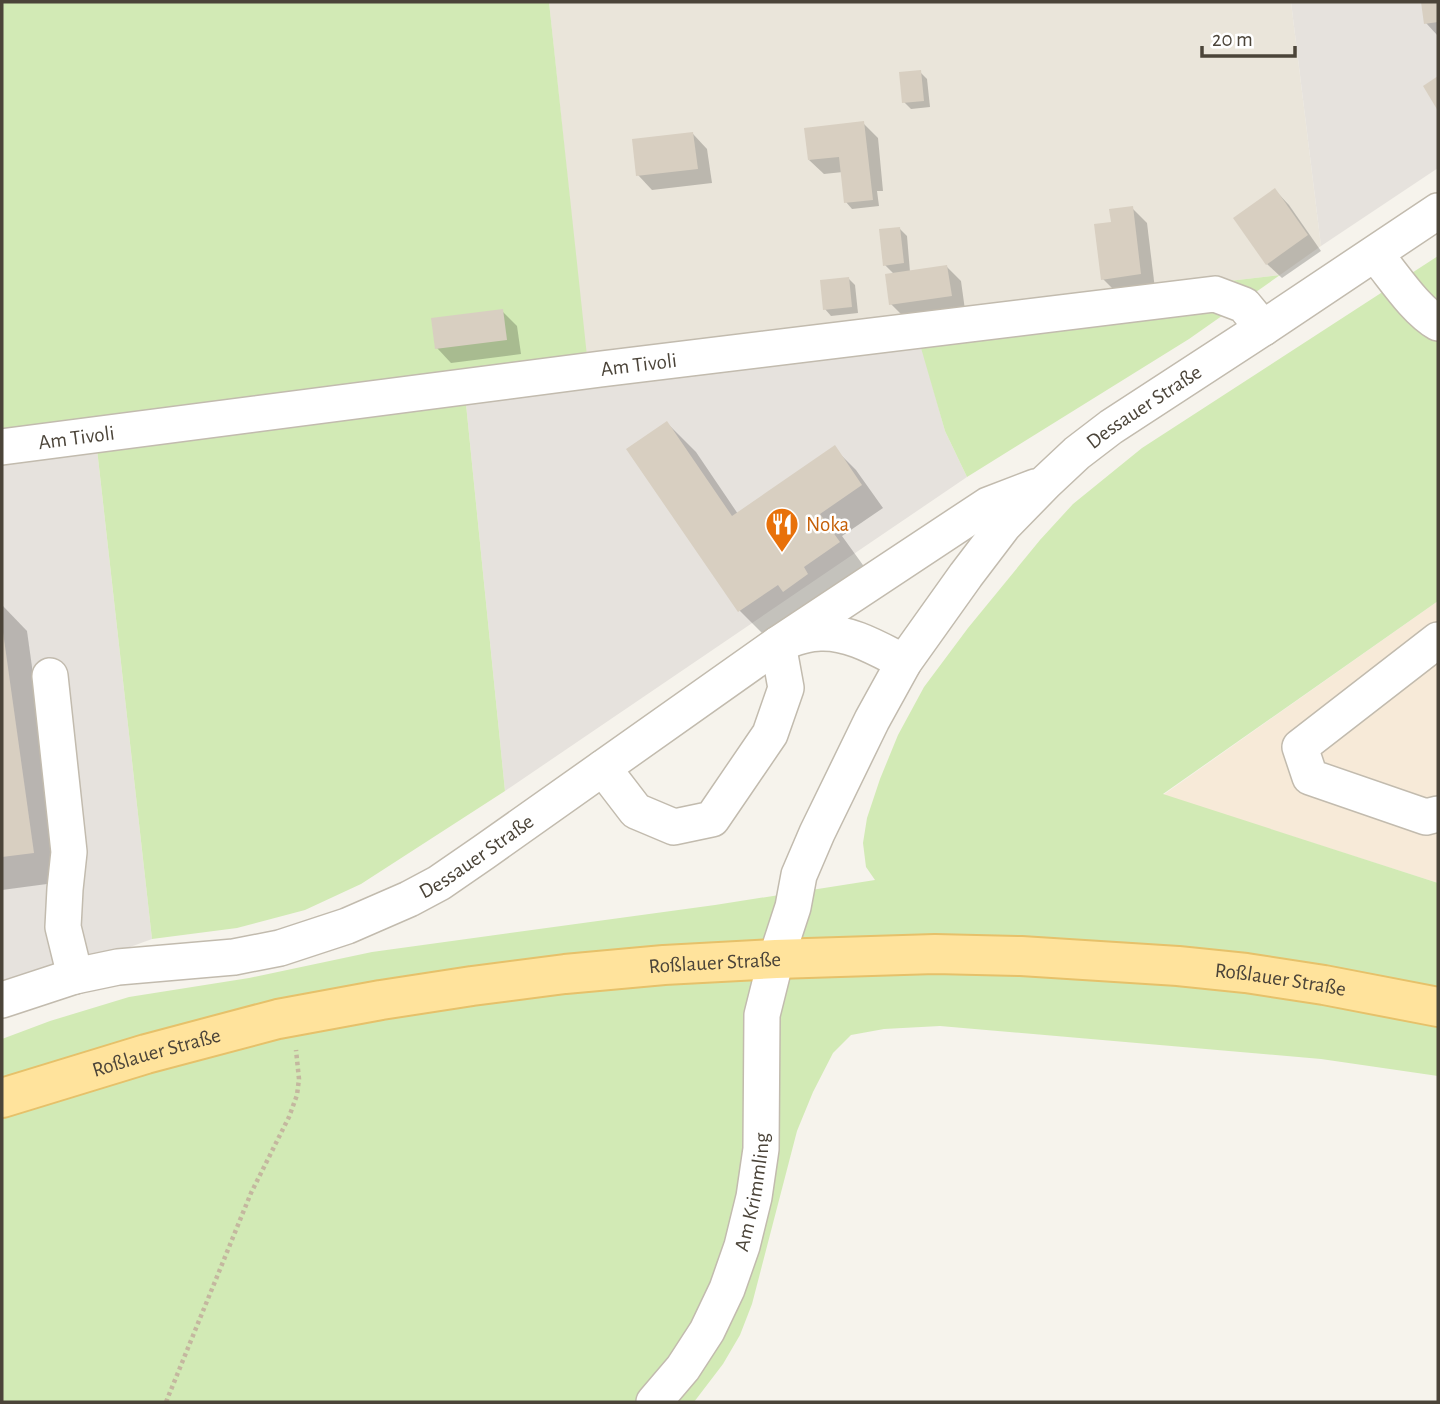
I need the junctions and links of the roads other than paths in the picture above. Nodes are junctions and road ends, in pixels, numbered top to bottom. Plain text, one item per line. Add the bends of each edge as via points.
1 (1438, 211) edge
2 (1375, 254) junction
3 (1438, 323) edge
4 (1263, 328) junction
5 (2, 447) edge
6 (1045, 484) junction
7 (778, 644) junction
8 (1435, 648) edge
9 (904, 662) junction
10 (50, 676) dead end
11 (603, 768) junction
12 (1438, 814) edge
13 (776, 959) junction
14 (75, 976) junction
15 (2, 1000) edge
16 (1438, 1007) edge
17 (2, 1098) edge
18 (654, 1402) edge

1 - 2 street, Dessauer Straße
2 - 3 street
2 - 4 street, Dessauer Straße
4 - 5 street, Am Tivoli via 1244,305 1214,294
4 - 6 street, Dessauer Straße via 1111,426
6 - 7 street via 988,505
6 - 9 street, Dessauer Straße via 1004,525
7 - 9 street, Dessauer Straße via 820,633 844,635
7 - 11 street, Dessauer Straße
7 - 11 street via 786,688 770,734 712,819 674,827 636,811
8 - 12 street via 1300,747 1310,777 1426,817
9 - 13 street, Dessauer Straße via 817,833 799,875
10 - 14 street via 69,852 63,927
11 - 14 street, Dessauer Straße via 439,883 347,926 280,948 233,957 118,967
13 - 16 main road, Roßlauer Straße via 948,954 1178,967 1324,985
13 - 17 main road, Roßlauer Straße via 565,974 331,1009 146,1054
13 - 18 street, Am Krimmling via 762,1016 761,1149 742,1246 707,1331
14 - 15 street, Dessauer Straße

